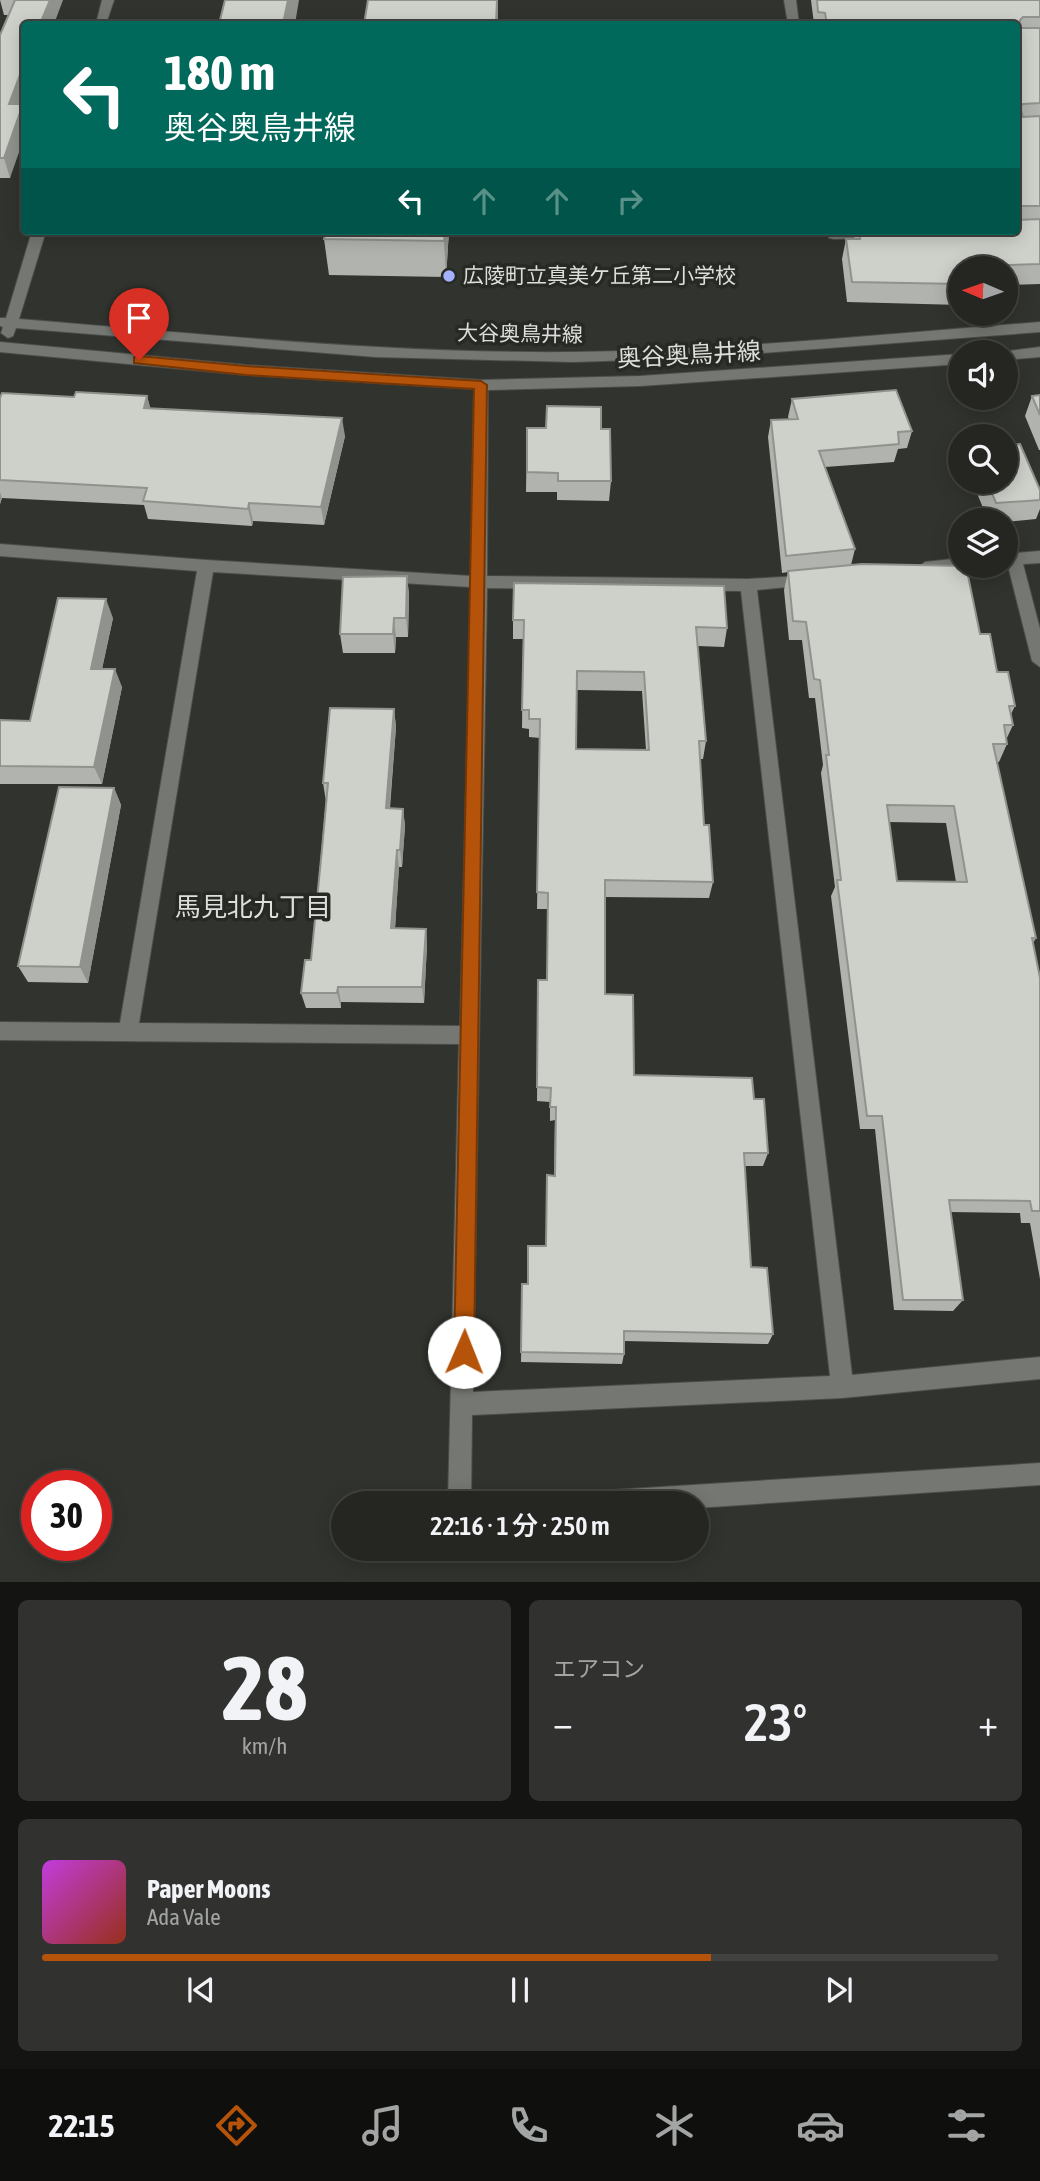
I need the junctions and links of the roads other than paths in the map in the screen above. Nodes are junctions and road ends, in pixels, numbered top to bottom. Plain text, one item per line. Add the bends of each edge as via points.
1 (108, 0) edge
2 (790, 0) edge
3 (102, 21) edge
4 (794, 21) edge
5 (37, 235) edge
6 (5, 322) edge
7 (1040, 327) edge
8 (2, 347) edge
9 (1040, 352) edge
10 (1018, 354) edge
11 (948, 360) edge
12 (481, 385) junction
13 (0, 550) edge
14 (1040, 556) edge
15 (1018, 558) edge
16 (948, 565) edge
17 (206, 566) junction
18 (908, 569) edge
19 (828, 577) edge
20 (1016, 578) edge
21 (479, 582) junction
22 (748, 585) junction
23 (1040, 661) edge
24 (0, 1031) edge
25 (128, 1033) junction
26 (468, 1035) junction
27 (1040, 1368) edge
28 (842, 1387) junction
29 (463, 1404) junction
30 (1040, 1474) edge
31 (459, 1491) edge
32 (709, 1496) edge

1 - 3 street
2 - 4 street
5 - 6 street
6 - 7 street, 大谷奥鳥井線 via 376,352 573,357 696,353
6 - 8 street
8 - 12 street, 奥谷奥鳥井線 via 246,370
9 - 10 street
11 - 12 street, 奥谷奥鳥井線 via 654,380
12 - 21 street
13 - 17 street
14 - 15 street
16 - 18 street
17 - 21 street
17 - 25 street
19 - 22 street
20 - 23 street
21 - 22 street
21 - 26 street
22 - 28 street
24 - 25 street
25 - 26 street
26 - 29 street
27 - 28 street
28 - 29 street
29 - 31 street
30 - 32 street

